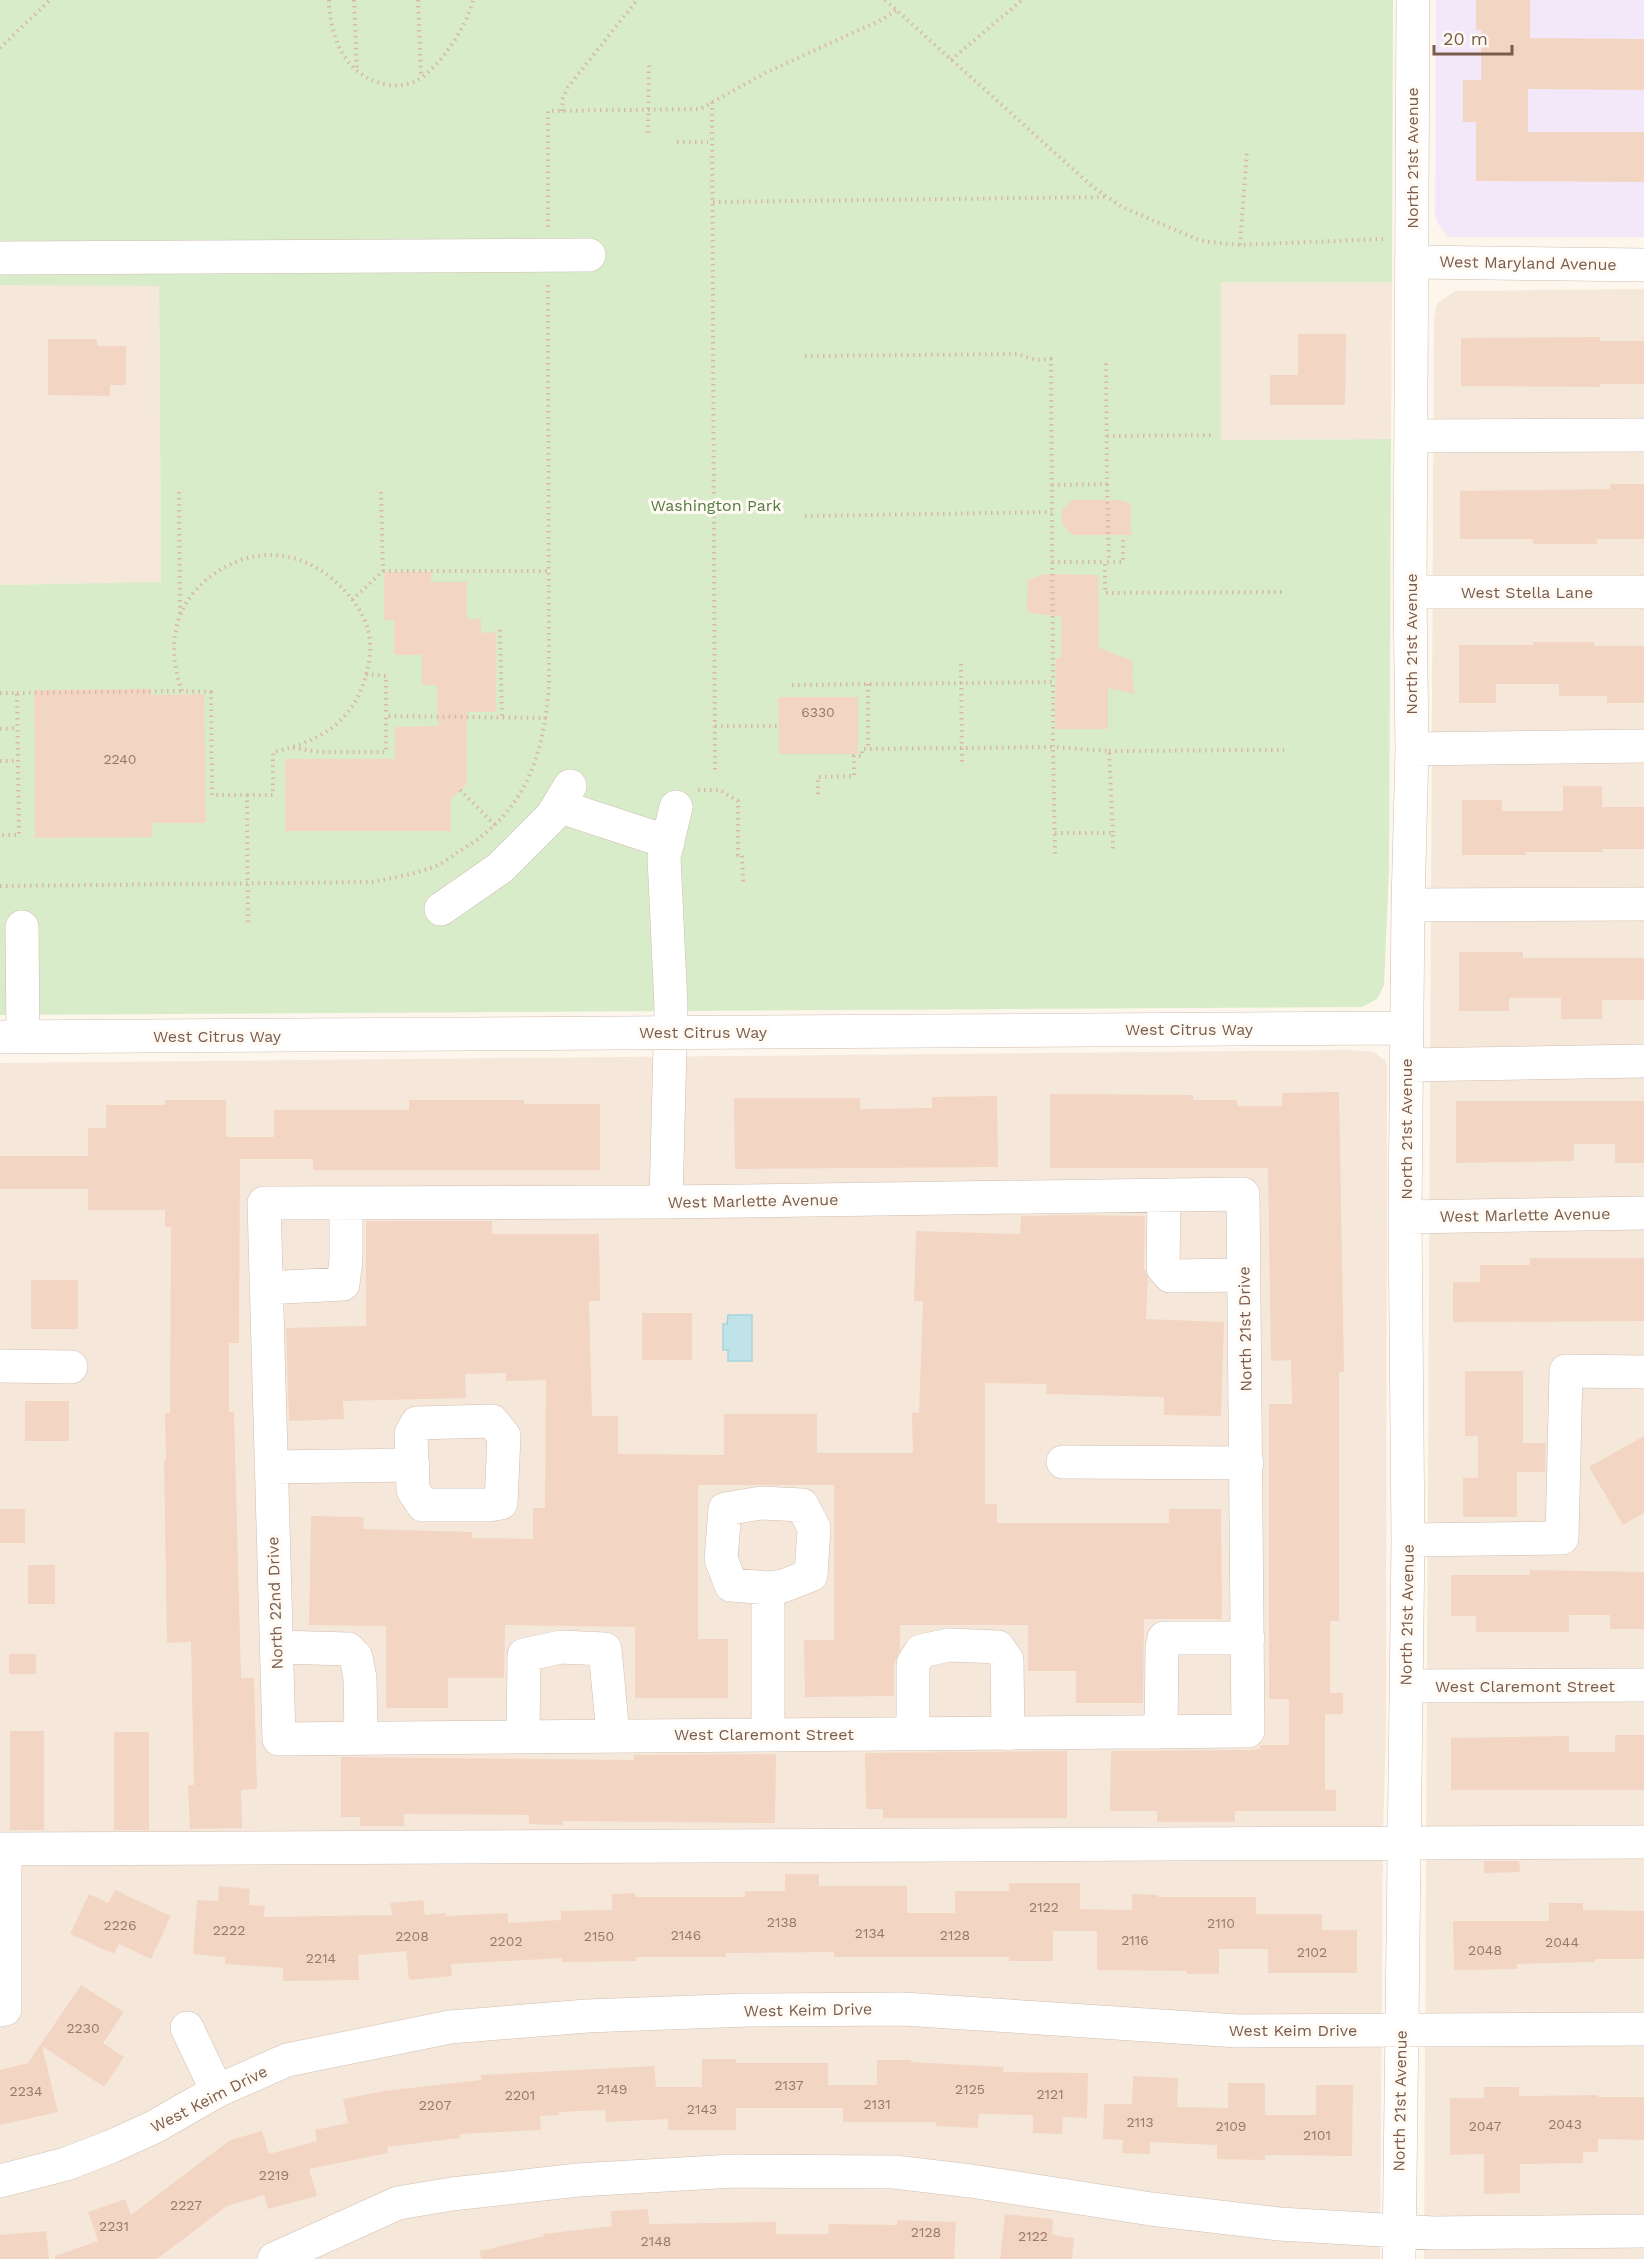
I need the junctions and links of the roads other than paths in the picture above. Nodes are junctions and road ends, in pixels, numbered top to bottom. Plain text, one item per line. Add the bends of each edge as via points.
1 (1413, 0) edge
2 (589, 255) dead end
3 (0, 258) edge
4 (1412, 262) junction
5 (1644, 265) edge
6 (1644, 435) edge
7 (1412, 436) junction
8 (1644, 591) edge
9 (1410, 592) junction
10 (1644, 746) edge
11 (1412, 750) junction
12 (682, 799) road end
13 (668, 842) junction
14 (1644, 904) edge
15 (1408, 905) junction
16 (441, 909) dead end
17 (22, 927) dead end
18 (1406, 1028) junction
19 (670, 1033) junction
20 (11, 1037) edge
21 (1644, 1061) edge
22 (1406, 1065) junction
23 (1243, 1194) joint
24 (1164, 1196) junction
25 (666, 1202) junction
26 (264, 1203) joint
27 (346, 1203) junction
28 (1644, 1213) edge
29 (1405, 1217) junction
30 (1244, 1275) junction
31 (266, 1288) junction
32 (0, 1366) edge
33 (71, 1367) dead end
34 (1644, 1371) edge
35 (1063, 1462) dead end
36 (1247, 1463) junction
37 (413, 1465) dead end
38 (271, 1467) junction
39 (1408, 1540) junction
40 (768, 1588) dead end
41 (1248, 1638) junction
42 (277, 1647) junction
43 (1644, 1685) edge
44 (1406, 1686) junction
45 (1248, 1731) joint
46 (1161, 1732) junction
47 (768, 1733) junction
48 (913, 1733) junction
49 (1008, 1734) junction
50 (613, 1735) junction
51 (523, 1736) junction
52 (361, 1738) junction
53 (279, 1739) joint
54 (1644, 1842) edge
55 (1404, 1844) junction
56 (2, 1849) edge
57 (0, 2010) edge
58 (187, 2028) dead end
59 (1644, 2029) edge
60 (1401, 2030) junction
61 (217, 2091) junction
62 (0, 2181) edge
63 (1644, 2231) edge
64 (1399, 2245) edge
65 (274, 2259) edge

1 - 4 street, North 21st Avenue
2 - 3 street
4 - 5 street, West Maryland Avenue
4 - 7 street, North 21st Avenue
6 - 7 street
7 - 9 street, North 21st Avenue
8 - 9 street, West Stella Lane
9 - 11 street, North 21st Avenue
10 - 11 street
11 - 15 street, North 21st Avenue
12 - 13 street
13 - 16 street via 564,796 552,816 500,868
13 - 19 street via 664,857
14 - 15 street
15 - 18 street, North 21st Avenue
17 - 20 street
18 - 19 street, West Citrus Way
18 - 22 street, North 21st Avenue
19 - 20 street, West Citrus Way
19 - 25 street
21 - 22 street
22 - 29 street, North 21st Avenue
23 - 24 street, West Marlette Avenue
23 - 30 street, North 21st Drive
24 - 25 street, West Marlette Avenue
24 - 30 street via 1163,1268 1170,1276
25 - 27 street, West Marlette Avenue
26 - 27 street, West Marlette Avenue
26 - 31 street, North 22nd Drive
27 - 31 street via 343,1284
28 - 29 street, West Marlette Avenue
29 - 39 street, North 21st Avenue
30 - 36 street, North 21st Drive
31 - 38 street, North 22nd Drive
32 - 33 street
34 - 39 street via 1566,1371 1562,1538
35 - 36 street
36 - 41 street, North 21st Drive
37 - 38 street
38 - 42 street, North 22nd Drive
39 - 44 street, North 21st Avenue
40 - 47 street
41 - 45 street, North 21st Drive
41 - 46 street via 1164,1638
42 - 52 street via 348,1649 356,1658 360,1678
42 - 53 street, North 22nd Drive
43 - 44 street, West Claremont Street
44 - 55 street, North 21st Avenue
45 - 46 street, West Claremont Street
46 - 49 street, West Claremont Street
47 - 48 street, West Claremont Street
47 - 50 street, West Claremont Street
48 - 49 street, West Claremont Street
48 - 49 street via 913,1664 921,1650 949,1645 998,1647 1006,1660
50 - 51 street, West Claremont Street
50 - 51 street via 606,1649 561,1647 524,1655
51 - 52 street, West Claremont Street
52 - 53 street, West Claremont Street
54 - 55 street
55 - 56 street
55 - 60 street, North 21st Avenue
56 - 57 street via 5,2008
58 - 61 street
59 - 60 street, West Keim Drive
60 - 61 street, West Keim Drive via 1238,2031 903,2008 587,2016 450,2027 329,2051 287,2060
60 - 64 street, North 21st Avenue
61 - 62 street, West Keim Drive via 110,2147 66,2164
63 - 64 street via 1433,2233
64 - 65 street via 1268,2223 894,2172 734,2171 578,2180 398,2203

